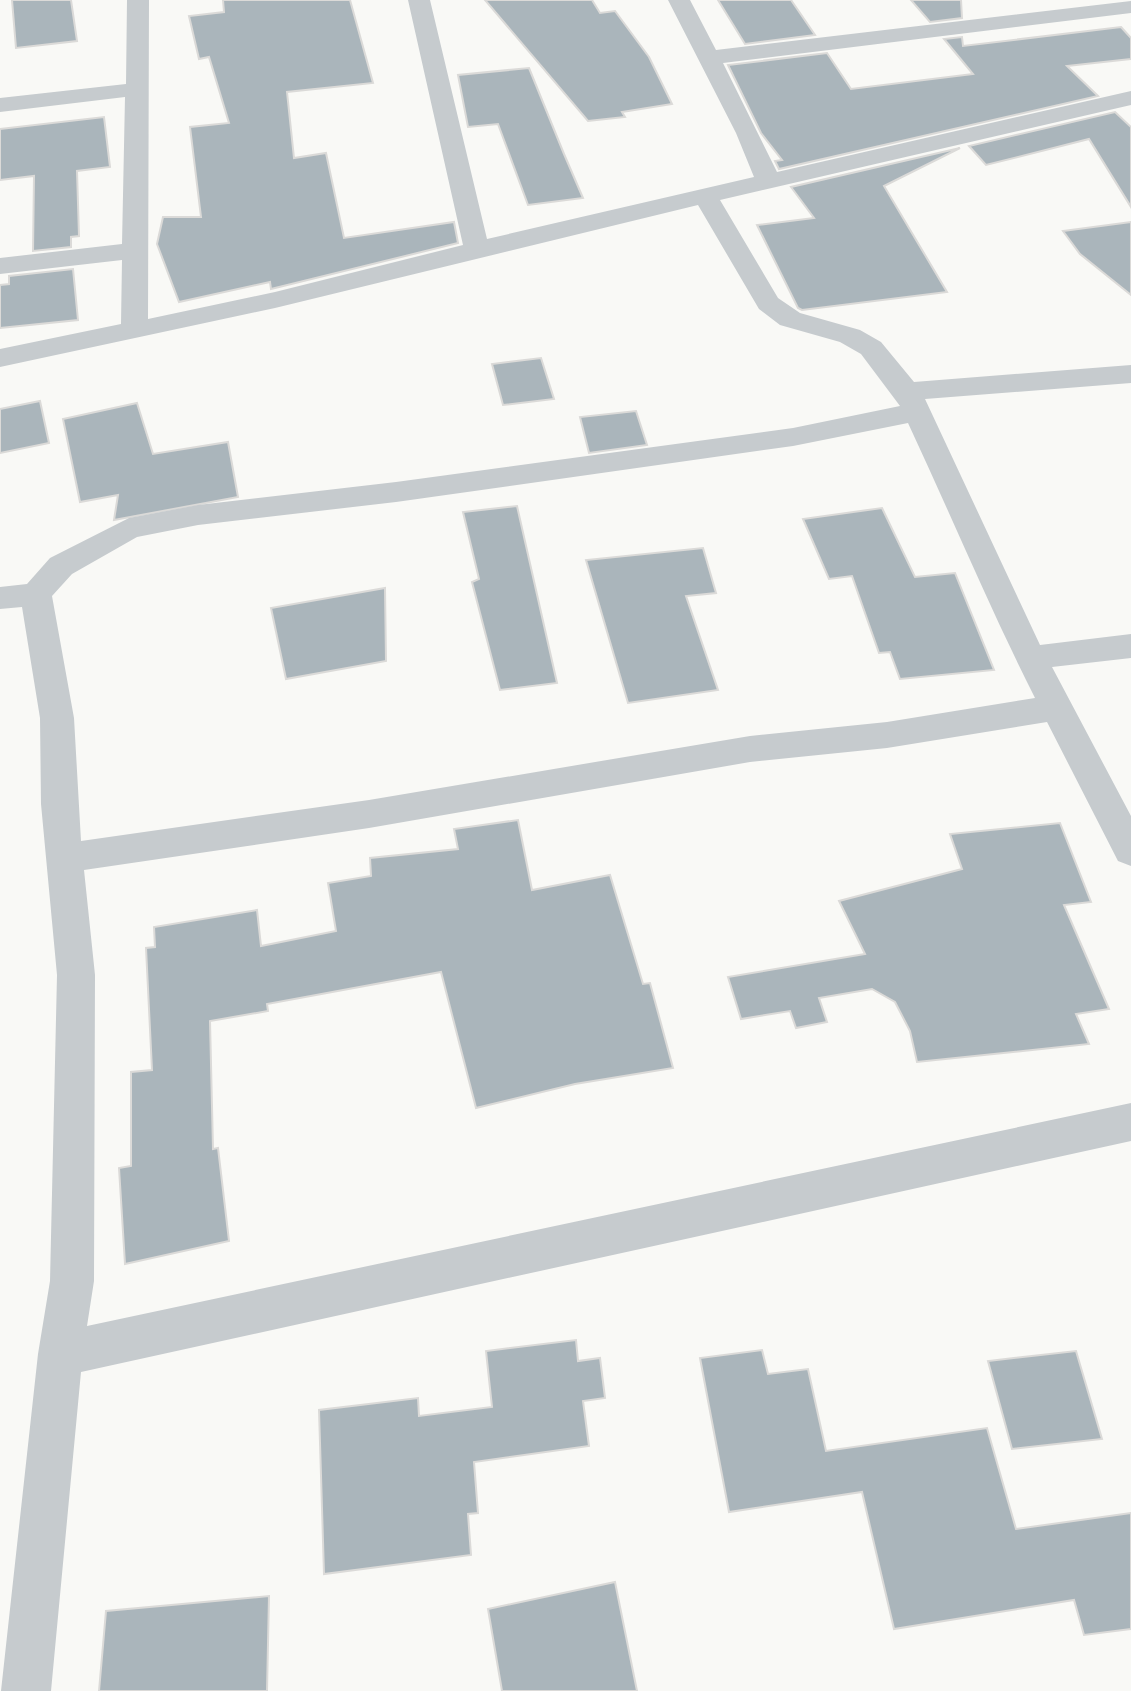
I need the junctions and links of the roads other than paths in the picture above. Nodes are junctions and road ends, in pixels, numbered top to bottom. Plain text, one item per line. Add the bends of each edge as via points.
1 (138, 0) edge
2 (419, 0) edge
3 (679, 0) edge
4 (1131, 7) edge
5 (706, 58) junction
6 (139, 89) junction
7 (1131, 98) edge
8 (0, 105) edge
9 (769, 183) junction
10 (706, 197) junction
11 (133, 251) junction
12 (477, 251) junction
13 (0, 266) edge
14 (134, 331) junction
15 (0, 358) edge
16 (1131, 374) edge
17 (912, 402) junction
18 (36, 594) junction
19 (0, 598) edge
20 (1131, 646) edge
21 (1030, 658) junction
22 (1055, 708) junction
23 (1131, 851) edge
24 (64, 858) junction
25 (1131, 1122) edge
26 (60, 1354) junction
27 (26, 1691) edge

1 - 6 street
2 - 12 street
3 - 5 street
4 - 5 street
5 - 9 street
6 - 8 street
6 - 11 street
7 - 9 street
9 - 10 street
10 - 12 street
10 - 17 street via 768,303 790,319 850,336 871,348
11 - 13 street
11 - 14 street
12 - 14 street
14 - 15 street
16 - 17 street
17 - 18 street via 793,437 129,528 61,566
17 - 21 street
18 - 19 street
18 - 24 street via 57,718
20 - 21 street
21 - 22 street
22 - 23 street
22 - 24 street via 721,754 369,814
24 - 26 street via 76,975 72,1281
25 - 26 street
26 - 27 street

